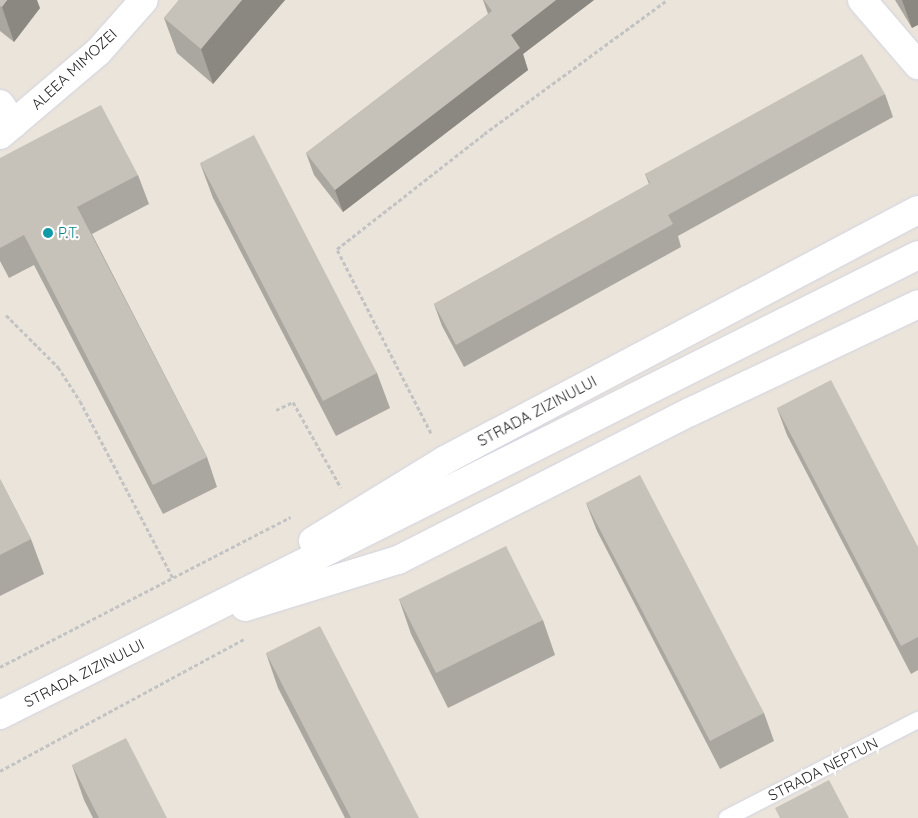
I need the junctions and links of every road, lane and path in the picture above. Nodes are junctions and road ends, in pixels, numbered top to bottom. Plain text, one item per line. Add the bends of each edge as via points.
1 (144, 0) edge
2 (667, 0) edge
3 (862, 0) edge
4 (918, 65) edge
5 (5, 121) edge
6 (918, 210) edge
7 (918, 255) edge
8 (918, 304) edge
9 (6, 315) dead end
10 (276, 410) dead end
11 (445, 460) junction
12 (342, 490) dead end
13 (173, 578) dead end
14 (167, 631) junction
15 (0, 715) edge
16 (918, 720) edge
17 (727, 818) edge

1 - 5 street, ALEEA MIMOZEI via 98,52
2 - 11 path via 484,134 338,249
3 - 4 street
6 - 11 street, STRADA ZIZINULUI
7 - 14 street, STRADA ZIZINULUI
8 - 14 street, STRADA ZIZINULUI via 690,412 398,560
9 - 13 path via 58,367 67,381
10 - 12 path via 293,402
11 - 14 street, STRADA ZIZINULUI
14 - 15 street, STRADA ZIZINULUI
16 - 17 lane, STRADA NEPTUN

